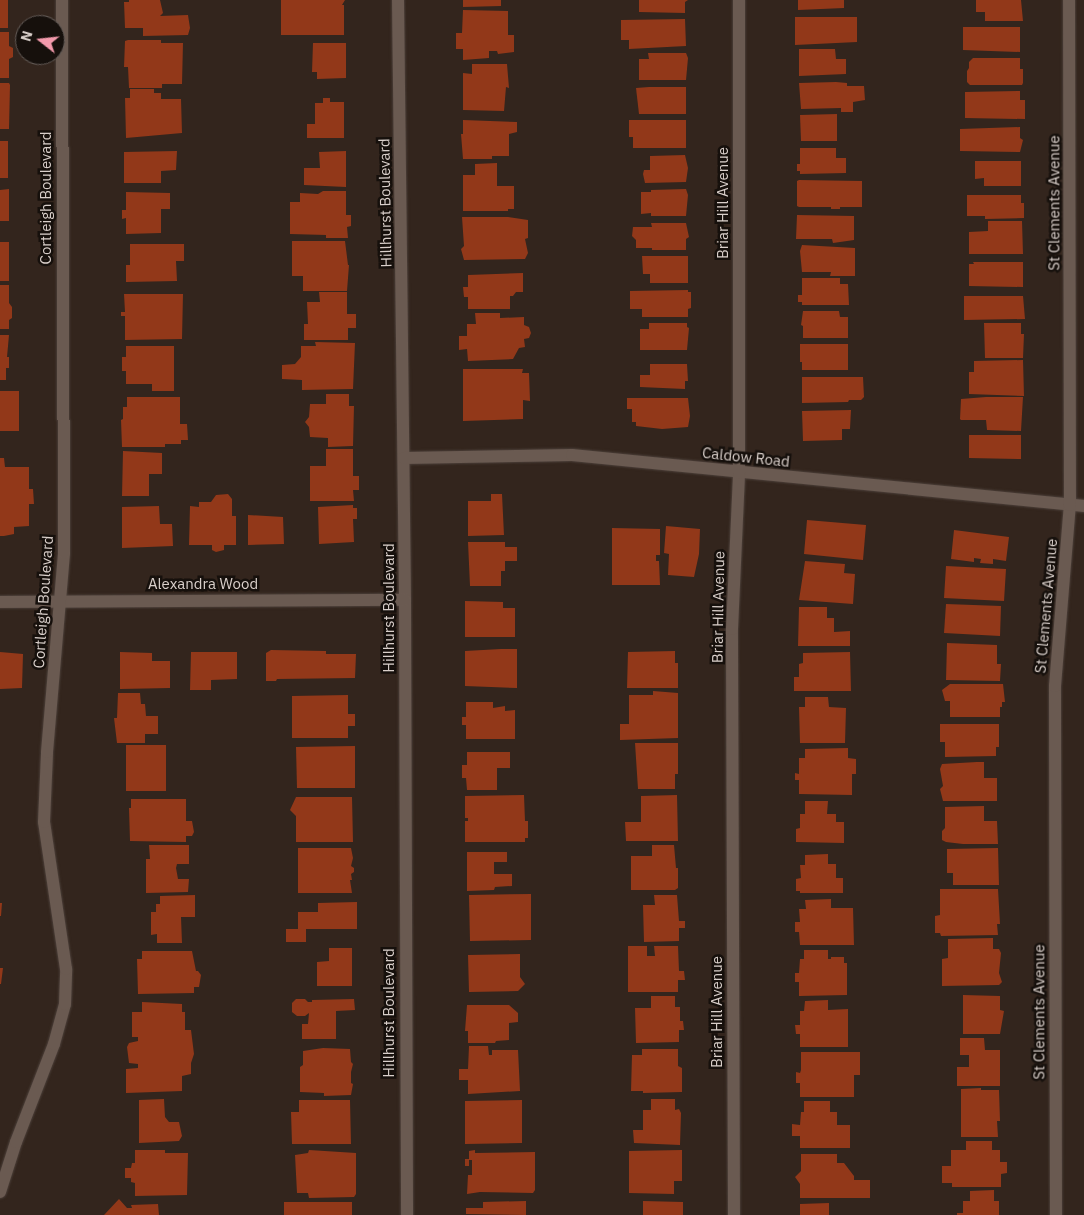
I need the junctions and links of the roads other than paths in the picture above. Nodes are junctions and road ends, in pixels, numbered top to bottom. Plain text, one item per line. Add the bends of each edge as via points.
1 (62, 0) edge
2 (398, 0) edge
3 (739, 0) edge
4 (1070, 0) edge
5 (404, 458) junction
6 (739, 473) junction
7 (1070, 505) junction
8 (1084, 506) edge
9 (405, 600) junction
10 (61, 601) junction
11 (0, 602) edge
12 (0, 1192) edge
13 (406, 1215) edge
14 (734, 1215) edge
15 (1056, 1215) edge

1 - 10 street, Cortleigh Boulevard via 65,471
2 - 5 street, Hillhurst Boulevard
3 - 6 street, Briar Hill Avenue
4 - 7 street, St Clements Avenue
5 - 6 street, Caldow Road via 572,455
5 - 9 street, Hillhurst Boulevard
6 - 7 street, Caldow Road
6 - 14 street, Briar Hill Avenue via 732,629
7 - 8 street, Caldow Road
7 - 15 street, St Clements Avenue via 1055,686
9 - 10 street, Alexandra Wood
9 - 13 street, Hillhurst Boulevard
10 - 11 street, Alexandra Wood
10 - 12 street, Cortleigh Boulevard via 44,822 66,969 65,1004 54,1044

